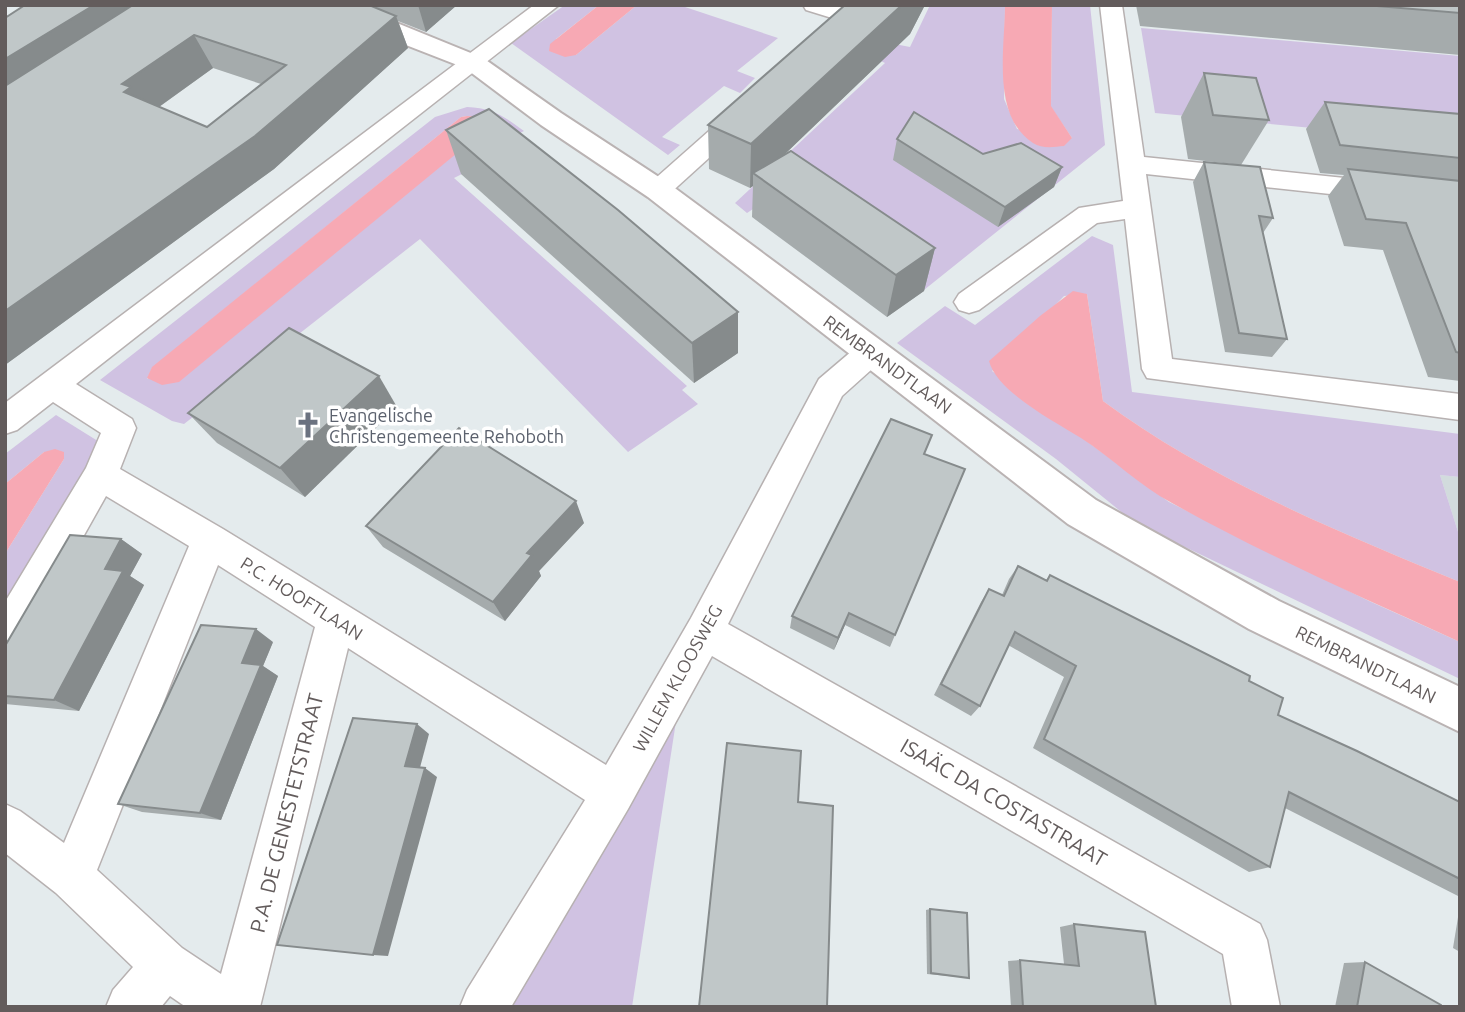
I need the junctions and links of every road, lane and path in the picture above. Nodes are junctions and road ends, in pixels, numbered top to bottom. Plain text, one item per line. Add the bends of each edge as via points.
1 (326, 5) edge
2 (548, 5) edge
3 (814, 5) edge
4 (1111, 5) edge
5 (849, 10) edge
6 (829, 38) edge
7 (474, 64) junction
8 (758, 101) edge
9 (1131, 164) junction
10 (658, 190) junction
11 (1460, 199) edge
12 (1137, 208) junction
13 (969, 302) dead end
14 (870, 353) junction
15 (52, 385) junction
16 (1460, 407) edge
17 (5, 421) edge
18 (100, 475) junction
19 (210, 540) junction
20 (336, 620) junction
21 (705, 631) junction
22 (5, 638) edge
23 (1460, 710) edge
24 (613, 793) junction
25 (5, 826) edge
26 (72, 877) junction
27 (165, 965) junction
28 (130, 1007) edge
29 (229, 1007) edge
30 (236, 1007) edge
31 (484, 1007) edge
32 (1256, 1007) edge

1 - 7 street, REMBRANDTLAAN
2 - 7 street
3 - 5 street
4 - 9 street
5 - 6 street
7 - 10 street, REMBRANDTLAAN
7 - 15 street
8 - 10 street
9 - 11 street
9 - 12 street
10 - 14 street, REMBRANDTLAAN
12 - 13 street via 1089,215
12 - 16 street via 1158,369
14 - 21 street, WILLEM KLOOSWEG via 830,388
14 - 23 street, REMBRANDTLAAN via 1082,512 1264,615
15 - 17 street
15 - 18 street via 120,428
18 - 19 street, P.C. HOOFTLAAN
18 - 22 street
19 - 20 street, P.C. HOOFTLAAN
19 - 26 street
20 - 24 street, P.C. HOOFTLAAN
20 - 30 street, P.A. DE GENESTETSTRAAT
21 - 24 street, WILLEM KLOOSWEG
21 - 32 street, ISAÄC DA COSTASTRAAT via 1244,940
24 - 31 street, WILLEM KLOOSWEG
25 - 26 street
26 - 27 street
27 - 28 street
27 - 29 street

